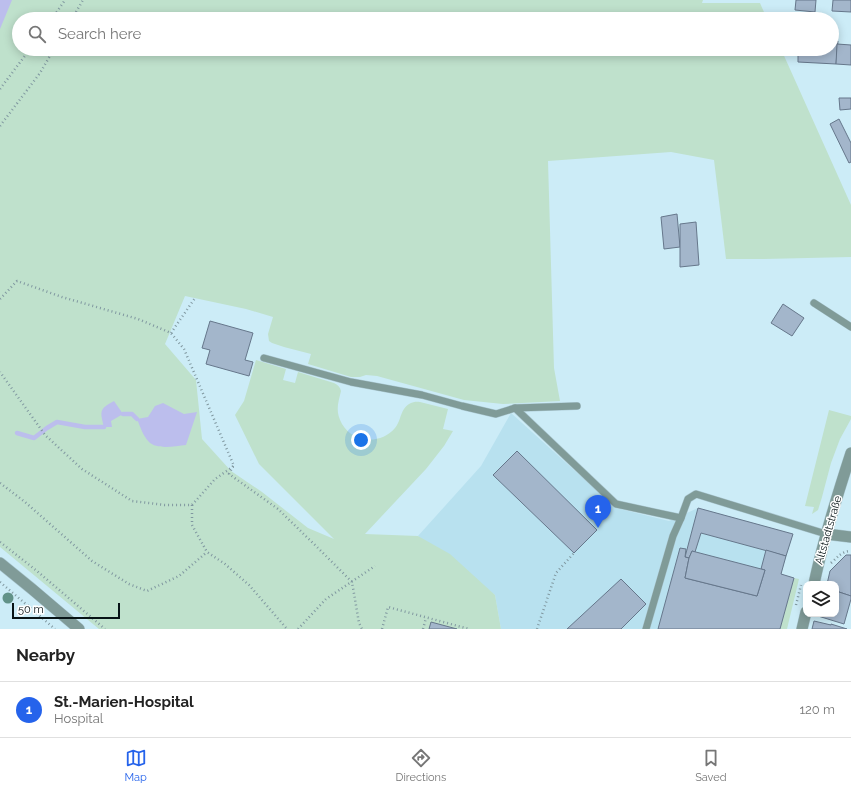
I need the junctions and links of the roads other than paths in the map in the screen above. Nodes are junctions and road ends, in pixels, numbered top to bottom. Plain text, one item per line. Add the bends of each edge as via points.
1 (814, 303) dead end
2 (851, 327) edge
3 (264, 358) dead end
4 (576, 406) dead end
5 (515, 408) junction
6 (851, 453) edge
7 (681, 518) junction
8 (826, 534) junction
9 (851, 537) edge
10 (0, 563) edge
11 (814, 581) edge
12 (805, 617) edge
13 (79, 629) edge
14 (646, 629) edge
15 (802, 629) edge

1 - 2 lane
3 - 5 lane via 350,382 422,395 496,414
4 - 5 lane
5 - 7 lane via 616,504
6 - 8 street, Altstadtstraße
7 - 8 lane via 688,499 696,494
7 - 14 lane via 673,536
8 - 9 street
8 - 11 street, Altstadtstraße
10 - 13 street
12 - 15 street

